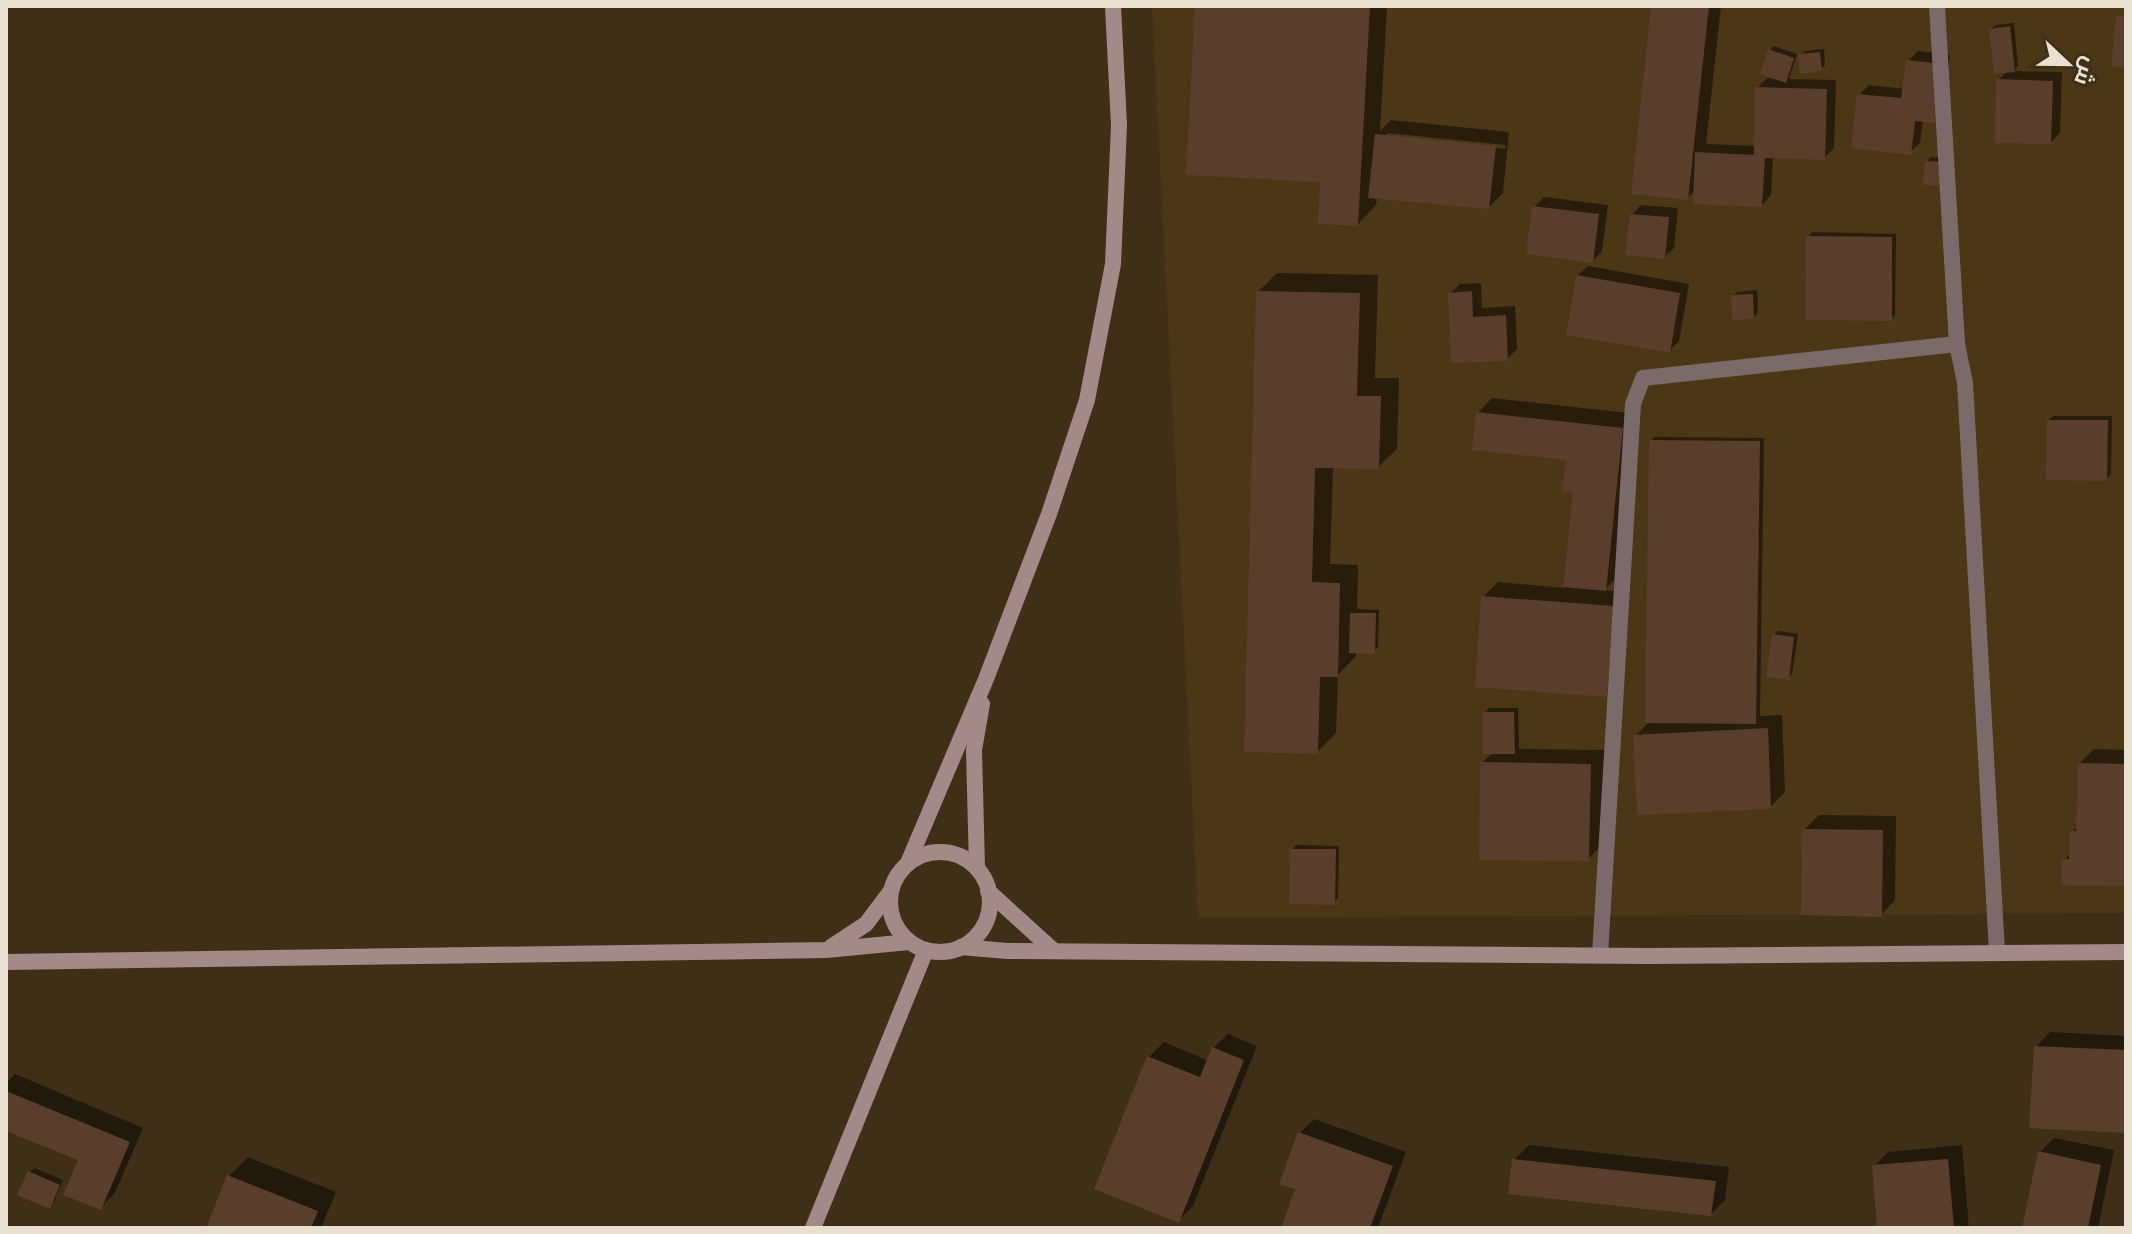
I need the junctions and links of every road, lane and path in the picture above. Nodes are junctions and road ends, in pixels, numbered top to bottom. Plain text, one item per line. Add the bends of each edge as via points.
1 (1113, 6) edge
2 (1937, 6) edge
3 (1957, 344) junction
4 (986, 679) junction
5 (908, 863) junction
6 (977, 868) junction
7 (988, 891) junction
8 (890, 892) junction
9 (909, 942) junction
10 (961, 947) junction
11 (826, 950) junction
12 (926, 950) junction
13 (1054, 951) junction
14 (1997, 952) junction
15 (2126, 952) edge
16 (1600, 955) junction
17 (6, 962) edge
18 (813, 1228) edge

1 - 4 main road via 1119,125 1113,264 1087,400
2 - 3 lane
3 - 14 lane via 1965,383
3 - 16 lane via 1643,378 1633,404
4 - 5 main road
4 - 6 main road via 974,750
5 - 6 main road via 921,855 951,853
5 - 8 main road
6 - 7 main road
7 - 10 main road via 990,904 982,929
7 - 13 main road
8 - 9 main road via 893,920
8 - 11 main road via 866,924
9 - 11 main road
9 - 12 main road
10 - 12 main road
10 - 13 main road
11 - 17 main road
12 - 18 main road
13 - 16 main road
14 - 15 main road
14 - 16 main road

